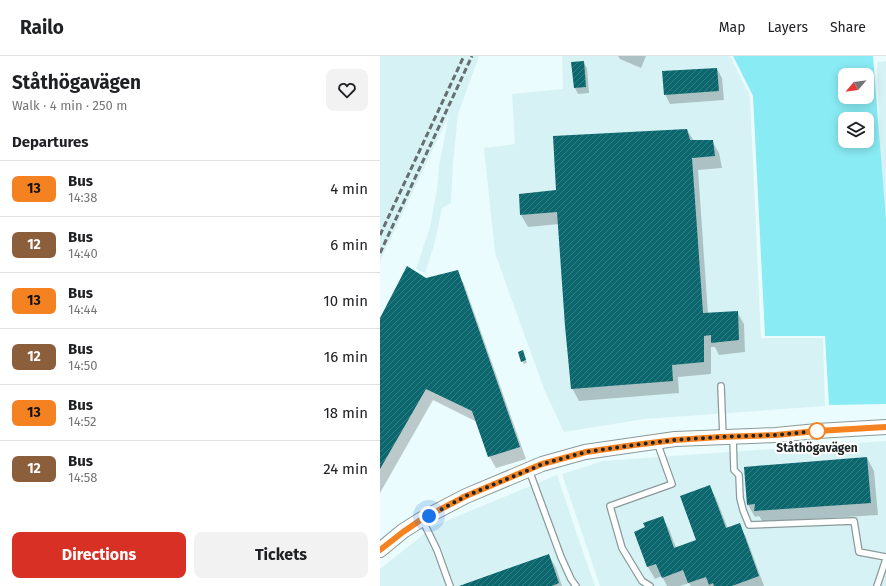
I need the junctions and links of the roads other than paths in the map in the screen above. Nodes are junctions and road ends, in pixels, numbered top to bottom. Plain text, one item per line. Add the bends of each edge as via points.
1 (721, 386) dead end
2 (886, 426) edge
3 (728, 436) junction
4 (657, 442) junction
5 (529, 470) junction
6 (422, 519) junction
7 (380, 550) edge
8 (886, 558) edge
9 (450, 586) edge
10 (576, 586) edge
11 (650, 586) edge
12 (877, 586) edge

1 - 3 lane
2 - 3 street via 776,435
3 - 4 street
3 - 8 lane via 734,470 740,475 740,498 749,525 854,521 859,552
4 - 5 street via 586,452
4 - 11 lane via 672,484 610,506 622,548 642,581
5 - 6 street via 466,496
5 - 10 lane via 561,557
6 - 7 street
6 - 9 lane
8 - 12 lane

